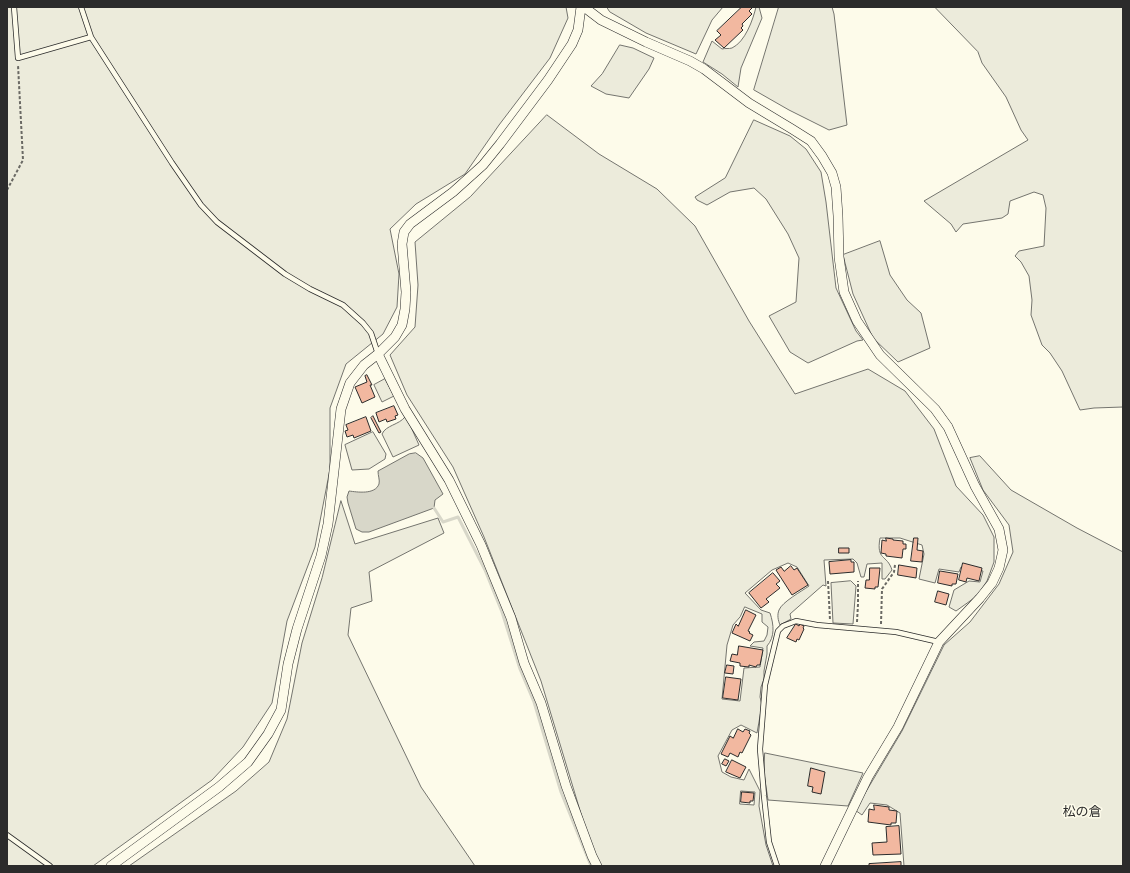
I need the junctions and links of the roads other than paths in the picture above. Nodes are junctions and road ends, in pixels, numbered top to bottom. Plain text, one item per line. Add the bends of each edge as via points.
1 (14, 7) edge
2 (81, 7) edge
3 (583, 7) edge
4 (91, 37) junction
5 (378, 354) junction
6 (939, 642) junction
7 (7, 835) edge
8 (50, 866) edge
9 (111, 866) edge
10 (597, 866) edge
11 (777, 866) edge
12 (825, 866) edge

1 - 4 lane via 18,58
2 - 4 lane
3 - 5 street via 572,44 500,144 483,165 453,192 410,224 404,232 402,244 406,292 402,325
3 - 6 street via 600,20 704,69 749,103 811,142 832,173 836,187 839,257 844,292 857,321 880,355 935,409 948,427 975,486 999,529 1003,550 999,568 992,582
4 - 5 lane via 201,205 217,222 285,274 343,305 371,333
5 - 9 street via 364,365 350,383 341,409 328,524 321,556 296,629 281,710 248,762 219,787
5 - 10 street via 405,409 449,480 481,546 541,703 566,786
6 - 11 lane via 909,634 796,621 778,631 765,685 760,749 769,842
6 - 12 street via 898,727 868,777
7 - 8 lane

